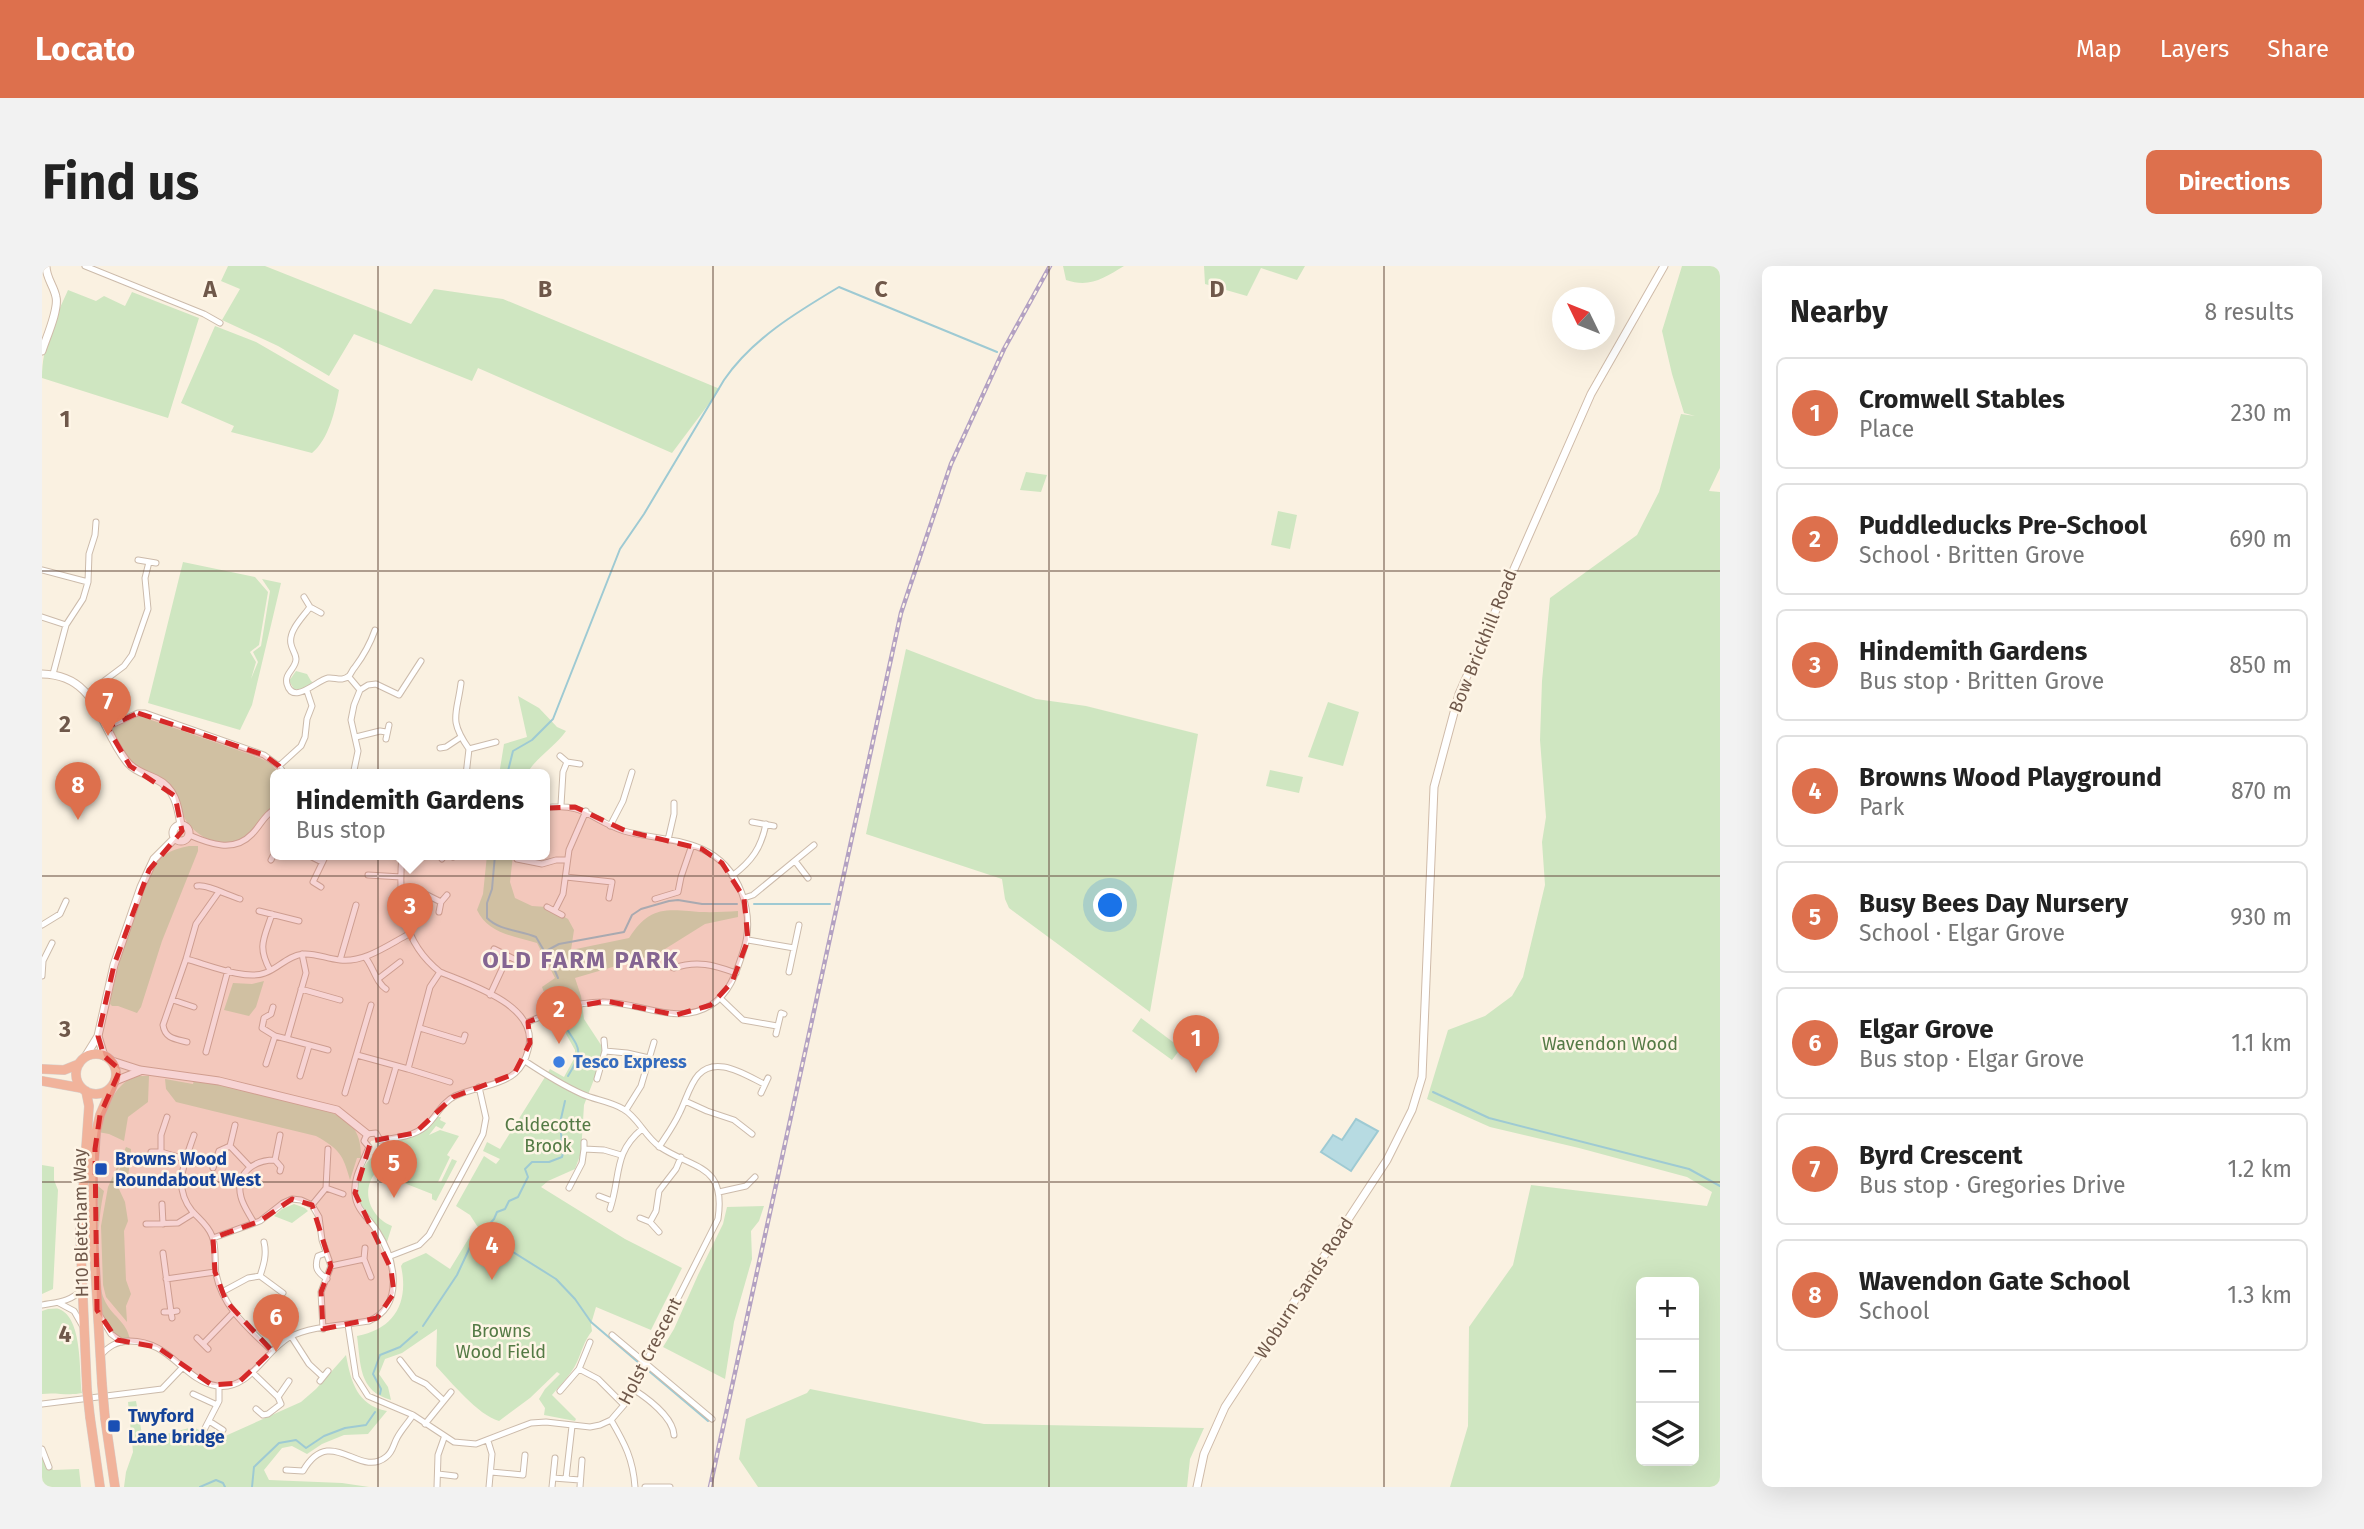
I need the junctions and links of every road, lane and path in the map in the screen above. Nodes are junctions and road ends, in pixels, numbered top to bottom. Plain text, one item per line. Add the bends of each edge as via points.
1 (46, 266) edge
2 (85, 266) edge
3 (1664, 266) edge
4 (220, 323) dead end
5 (42, 351) edge
6 (96, 522) dead end
7 (138, 560) dead end
8 (42, 570) edge
9 (88, 582) junction
10 (304, 597) dead end
11 (310, 607) junction
12 (321, 613) dead end
13 (42, 617) edge
14 (66, 625) junction
15 (376, 630) dead end
16 (372, 637) junction
17 (381, 640) dead end
18 (421, 662) dead end
19 (42, 674) edge
20 (52, 674) junction
21 (349, 677) junction
22 (461, 683) dead end
23 (360, 690) junction
24 (460, 690) junction
25 (307, 691) junction
26 (468, 691) dead end
27 (88, 693) junction
28 (107, 727) junction
29 (387, 732) dead end
30 (356, 737) junction
31 (461, 737) junction
32 (496, 742) dead end
33 (440, 748) dead end
34 (469, 749) junction
35 (560, 757) dead end
36 (567, 762) junction
37 (580, 764) dead end
38 (279, 766) junction
39 (281, 769) edge
40 (354, 769) edge
41 (467, 769) edge
42 (632, 772) dead end
43 (620, 777) dead end
44 (628, 782) junction
45 (674, 803) dead end
46 (561, 805) junction
47 (550, 807) edge
48 (586, 811) junction
49 (270, 812) edge
50 (752, 822) dead end
51 (766, 824) junction
52 (181, 825) junction
53 (610, 826) junction
54 (774, 826) dead end
55 (189, 835) junction
56 (175, 838) junction
57 (667, 840) junction
58 (692, 845) junction
59 (814, 845) dead end
60 (319, 860) edge
61 (402, 860) edge
62 (517, 860) edge
63 (566, 860) junction
64 (794, 861) junction
65 (323, 862) joint
66 (614, 873) dead end
67 (368, 875) dead end
68 (732, 876) junction
69 (383, 877) junction
70 (401, 877) junction
71 (566, 877) junction
72 (808, 878) dead end
73 (612, 882) junction
74 (197, 886) dead end
75 (382, 886) dead end
76 (321, 887) dead end
77 (678, 892) junction
78 (218, 893) junction
79 (400, 894) junction
80 (447, 895) dead end
81 (686, 895) dead end
82 (60, 897) dead end
83 (75, 898) dead end
84 (610, 898) dead end
85 (744, 898) junction
86 (240, 899) dead end
87 (655, 899) dead end
88 (66, 901) junction
89 (441, 902) junction
90 (356, 905) dead end
91 (547, 907) dead end
92 (259, 911) dead end
93 (555, 911) junction
94 (439, 912) dead end
95 (272, 914) junction
96 (562, 915) dead end
97 (299, 921) dead end
98 (42, 925) edge
99 (799, 925) dead end
100 (409, 934) junction
101 (748, 940) junction
102 (52, 943) dead end
103 (794, 948) junction
104 (494, 949) dead end
105 (302, 954) junction
106 (508, 956) junction
107 (683, 956) dead end
108 (365, 957) junction
109 (186, 959) junction
110 (42, 960) edge
111 (340, 960) junction
112 (400, 962) dead end
113 (522, 963) dead end
114 (685, 964) junction
115 (667, 965) dead end
116 (228, 970) junction
117 (270, 970) junction
118 (440, 972) junction
119 (736, 972) junction
120 (789, 972) dead end
121 (42, 976) edge
122 (378, 979) junction
123 (301, 989) junction
124 (386, 989) dead end
125 (490, 995) junction
126 (720, 998) junction
127 (173, 1000) junction
128 (340, 1000) dead end
129 (371, 1005) dead end
130 (194, 1007) dead end
131 (273, 1007) dead end
132 (784, 1014) dead end
133 (526, 1024) junction
134 (777, 1026) junction
135 (420, 1028) junction
136 (776, 1034) dead end
137 (465, 1035) dead end
138 (98, 1036) junction
139 (275, 1036) junction
140 (288, 1039) junction
141 (604, 1040) dead end
142 (187, 1042) dead end
143 (654, 1042) dead end
144 (309, 1046) junction
145 (328, 1050) dead end
146 (605, 1051) junction
147 (206, 1052) dead end
148 (356, 1055) junction
149 (649, 1058) junction
150 (108, 1059) junction
151 (82, 1060) junction
152 (525, 1061) junction
153 (266, 1065) dead end
154 (396, 1066) junction
155 (42, 1069) edge
156 (408, 1069) junction
157 (141, 1070) junction
158 (300, 1076) dead end
159 (597, 1079) dead end
160 (42, 1081) edge
161 (450, 1082) dead end
162 (113, 1084) junction
163 (479, 1087) junction
164 (83, 1089) junction
165 (1418, 1091) joint
166 (345, 1093) dead end
167 (761, 1093) dead end
168 (386, 1101) dead end
169 (685, 1101) junction
170 (626, 1110) junction
171 (167, 1116) dead end
172 (235, 1125) dead end
173 (642, 1129) junction
174 (92, 1131) junction
175 (367, 1134) junction
176 (752, 1134) dead end
177 (194, 1135) dead end
178 (280, 1135) dead end
179 (380, 1140) junction
180 (230, 1146) junction
181 (369, 1147) junction
182 (659, 1147) junction
183 (90, 1149) junction
184 (328, 1149) dead end
185 (150, 1152) dead end
186 (161, 1152) junction
187 (621, 1156) junction
188 (681, 1157) junction
189 (185, 1159) junction
190 (275, 1160) junction
191 (328, 1160) junction
192 (338, 1160) dead end
193 (250, 1167) junction
194 (213, 1168) dead end
195 (280, 1171) dead end
196 (755, 1177) dead end
197 (326, 1188) junction
198 (569, 1188) dead end
199 (719, 1192) junction
200 (343, 1194) dead end
201 (599, 1196) dead end
202 (612, 1201) junction
203 (162, 1204) dead end
204 (312, 1205) junction
205 (610, 1209) dead end
206 (194, 1213) junction
207 (640, 1218) dead end
208 (650, 1222) junction
209 (254, 1223) junction
210 (146, 1224) dead end
211 (163, 1224) junction
212 (659, 1231) dead end
213 (213, 1238) junction
214 (264, 1242) dead end
215 (365, 1248) dead end
216 (163, 1253) dead end
217 (326, 1253) junction
218 (388, 1257) junction
219 (364, 1259) junction
220 (331, 1266) junction
221 (215, 1272) junction
222 (260, 1276) junction
223 (371, 1277) dead end
224 (166, 1279) junction
225 (327, 1279) junction
226 (83, 1289) junction
227 (222, 1293) junction
228 (283, 1293) dead end
229 (59, 1303) junction
230 (42, 1305) edge
231 (97, 1310) junction
232 (171, 1313) dead end
233 (233, 1313) junction
234 (348, 1325) junction
235 (323, 1329) junction
236 (85, 1330) junction
237 (612, 1335) dead end
238 (291, 1336) junction
239 (197, 1338) dead end
240 (122, 1342) junction
241 (590, 1342) dead end
242 (272, 1351) junction
243 (101, 1355) junction
244 (400, 1360) dead end
245 (646, 1364) junction
246 (183, 1367) junction
247 (579, 1369) junction
248 (328, 1371) dead end
249 (252, 1372) junction
250 (289, 1381) dead end
251 (219, 1386) junction
252 (633, 1389) junction
253 (560, 1391) dead end
254 (451, 1392) dead end
255 (193, 1394) dead end
256 (278, 1397) junction
257 (443, 1400) junction
258 (42, 1404) edge
259 (217, 1405) junction
260 (624, 1405) junction
261 (256, 1409) dead end
262 (413, 1415) junction
263 (712, 1419) dead end
264 (611, 1420) junction
265 (209, 1421) junction
266 (425, 1424) junction
267 (572, 1426) junction
268 (675, 1429) dead end
269 (223, 1430) dead end
270 (203, 1432) dead end
271 (444, 1438) junction
272 (488, 1441) junction
273 (42, 1449) edge
274 (524, 1455) dead end
275 (555, 1458) dead end
276 (582, 1460) dead end
277 (48, 1467) dead end
278 (286, 1470) dead end
279 (491, 1472) junction
280 (438, 1474) junction
281 (455, 1476) dead end
282 (553, 1478) junction
283 (566, 1479) junction
284 (580, 1480) junction
285 (100, 1487) edge
286 (115, 1487) edge
287 (437, 1487) edge
288 (489, 1487) edge
289 (552, 1487) edge
290 (580, 1487) edge
291 (635, 1487) edge
292 (645, 1487) edge
293 (664, 1487) edge
294 (670, 1487) edge
295 (1197, 1487) edge

1 - 5 street via 57,304
2 - 4 street
3 - 165 street, Bow Brickhill Road via 1591,394 1487,626 1452,717 1434,787 1426,1030
6 - 9 street
7 - 27 street via 152,562 145,578 148,609 132,655
8 - 9 street
9 - 14 street
10 - 11 street
11 - 12 street
11 - 25 street via 293,630 290,640 296,664 287,678 293,691
13 - 14 street
14 - 20 street
15 - 16 street
16 - 17 street
16 - 21 street
18 - 23 street via 402,697 376,684
19 - 20 street
20 - 27 street
21 - 23 street
21 - 25 street via 329,678
22 - 24 street
23 - 30 street via 351,719
24 - 26 street
24 - 31 street via 454,721
25 - 38 street via 313,706 305,737
27 - 28 street
28 - 38 street via 145,713 264,755
28 - 52 street via 130,766 166,785 175,796
29 - 30 street
30 - 40 street
31 - 33 street
31 - 34 street
32 - 34 street
34 - 41 street
35 - 36 street
36 - 37 street
36 - 46 street
38 - 39 street
42 - 44 street
43 - 44 street
44 - 53 street
45 - 57 street via 678,815
46 - 47 street
46 - 48 street
48 - 53 street
48 - 63 street
49 - 55 street via 251,835 234,845 220,846
50 - 51 street
51 - 54 street
51 - 68 street via 758,851
52 - 55 street via 188,828
52 - 56 street via 174,831
53 - 57 street
55 - 56 street via 184,840
56 - 138 street via 154,859 141,887 114,965
57 - 58 street
58 - 68 street via 713,855
58 - 77 street
59 - 64 street
60 - 65 street
61 - 70 street
62 - 63 street via 542,864
63 - 71 street
64 - 72 street
64 - 85 street
65 - 76 street via 313,882
66 - 73 street
67 - 69 street
68 - 85 street
69 - 70 street
69 - 75 street
70 - 79 street
71 - 73 street
71 - 93 street
73 - 84 street
74 - 78 street via 206,885
77 - 81 street
77 - 87 street
78 - 86 street
78 - 109 street via 196,923
79 - 89 street via 425,894
79 - 100 street
80 - 89 street
82 - 88 street
83 - 88 street
85 - 101 street
88 - 98 street via 60,914
89 - 94 street
90 - 111 street
91 - 93 street
92 - 95 street
93 - 96 street
95 - 97 street
95 - 117 street via 262,946
99 - 103 street
100 - 108 street
100 - 118 street
101 - 103 street
101 - 119 street
102 - 110 street
103 - 120 street
104 - 106 street
105 - 111 street
105 - 117 street
105 - 123 street via 306,973
106 - 113 street
106 - 125 street
107 - 114 street
108 - 111 street
108 - 122 street
109 - 116 street
109 - 127 street
110 - 121 street
112 - 122 street
114 - 115 street
114 - 119 street via 707,963
116 - 117 street via 257,976
116 - 147 street
118 - 125 street
118 - 135 street via 430,987
119 - 126 street
122 - 124 street
123 - 128 street
123 - 140 street
125 - 133 street via 516,1009
126 - 133 street via 702,1010 676,1015 593,1002 568,1006
126 - 134 street via 743,1020
127 - 130 street
127 - 142 street via 163,1025 169,1040
129 - 148 street
131 - 139 street via 262,1028
132 - 134 street
133 - 152 street via 530,1043
134 - 136 street
135 - 137 street via 463,1041
135 - 156 street
138 - 150 street
138 - 151 street
139 - 140 street
139 - 153 street
140 - 144 street
141 - 146 street
143 - 149 street
144 - 145 street
144 - 158 street
146 - 149 street
146 - 159 street
148 - 154 street
148 - 166 street
149 - 170 street via 641,1086
150 - 151 highway via 97,1054
150 - 157 street
150 - 162 highway via 116,1071
151 - 155 highway via 64,1070
151 - 164 highway via 76,1073
152 - 163 street via 514,1074
152 - 170 street via 581,1094
154 - 156 street
154 - 168 street
156 - 161 street
157 - 162 street
157 - 175 street via 219,1081 337,1110
160 - 164 highway
162 - 164 highway via 97,1094
162 - 174 highway, H10 Bletcham Way
163 - 179 street via 453,1097 415,1133
163 - 218 street via 485,1127 434,1225 419,1245
164 - 174 highway, H10 Bletcham Way
165 - 295 street, Woburn Sands Road via 1387,1160 1225,1407 1204,1454
167 - 169 street via 766,1081 712,1066 692,1080
169 - 176 street via 736,1118
169 - 182 street
170 - 173 street
171 - 186 street via 158,1133
172 - 180 street
173 - 182 street
173 - 187 street
174 - 183 highway, H10 Bletcham Way
175 - 179 street via 374,1132
175 - 181 street via 364,1141
177 - 189 street
178 - 190 street
179 - 181 street
180 - 193 street
180 - 194 street via 219,1151
181 - 218 street via 355,1184 356,1202
182 - 188 street
183 - 226 highway, H10 Bletcham Way via 80,1232
183 - 231 highway, H10 Bletcham Way
184 - 191 street
185 - 186 street
186 - 189 street
187 - 198 street via 584,1146 582,1163 569,1178
187 - 202 street
188 - 199 street via 712,1177
188 - 208 street via 659,1191
189 - 206 street via 180,1178 183,1199
190 - 193 street
190 - 195 street
191 - 192 street
191 - 197 street
193 - 209 street via 240,1189
196 - 199 street via 746,1185
197 - 200 street
197 - 204 street
199 - 245 street, Holst Crescent via 718,1219
201 - 202 street
202 - 205 street
203 - 211 street
204 - 209 street via 292,1199
204 - 217 street
206 - 211 street via 178,1223
206 - 213 street
207 - 208 street
208 - 212 street
209 - 213 street
210 - 211 street
213 - 221 street
214 - 222 street
215 - 219 street
216 - 224 street
217 - 220 street
217 - 225 street via 318,1256 315,1265
218 - 234 street via 394,1283 391,1303 377,1318
219 - 220 street
219 - 223 street
220 - 225 street
221 - 224 street
221 - 227 street
222 - 227 street
222 - 228 street
224 - 232 street
225 - 235 street via 320,1304
226 - 229 street
226 - 236 highway, H10 Bletcham Way
227 - 233 street
229 - 230 street
229 - 236 street via 74,1311
231 - 240 street via 111,1334
231 - 243 highway, H10 Bletcham Way
233 - 239 street via 206,1346
233 - 242 street
234 - 235 street
234 - 262 street, Holst Crescent via 356,1377 364,1392
235 - 238 street
236 - 285 highway, H10 Bletcham Way, bridge via 87,1390
237 - 245 street
238 - 242 street
238 - 248 street via 321,1379
240 - 243 street
240 - 246 street via 145,1342
241 - 247 street
242 - 249 street
243 - 286 highway, H10 Bletcham Way, bridge
244 - 257 street via 414,1378
245 - 252 street, Holst Crescent
245 - 263 street via 694,1399
246 - 251 street
246 - 258 street via 162,1389
247 - 253 street
247 - 260 street via 598,1379
249 - 251 street via 238,1383
249 - 256 street
250 - 256 street
251 - 259 street
252 - 260 street, Holst Crescent
252 - 268 street via 651,1400
254 - 257 street
255 - 259 street
256 - 261 street via 281,1404 268,1414
257 - 266 street
259 - 265 street
260 - 264 street, Holst Crescent
262 - 266 street, Holst Crescent
262 - 278 street via 384,1460 374,1463 326,1450 303,1471
264 - 267 street, Holst Crescent via 590,1427
264 - 291 street via 633,1464
265 - 269 street
265 - 270 street
266 - 271 street, Holst Crescent
267 - 272 street, Holst Crescent via 531,1423
267 - 283 street
271 - 272 street, Holst Crescent via 464,1444
271 - 280 street
272 - 279 street
273 - 277 street
274 - 279 street via 523,1475
275 - 282 street
276 - 284 street
279 - 288 street
280 - 281 street
280 - 287 street
282 - 283 street
282 - 289 street
283 - 284 street
284 - 290 street
292 - 293 street
293 - 294 street

